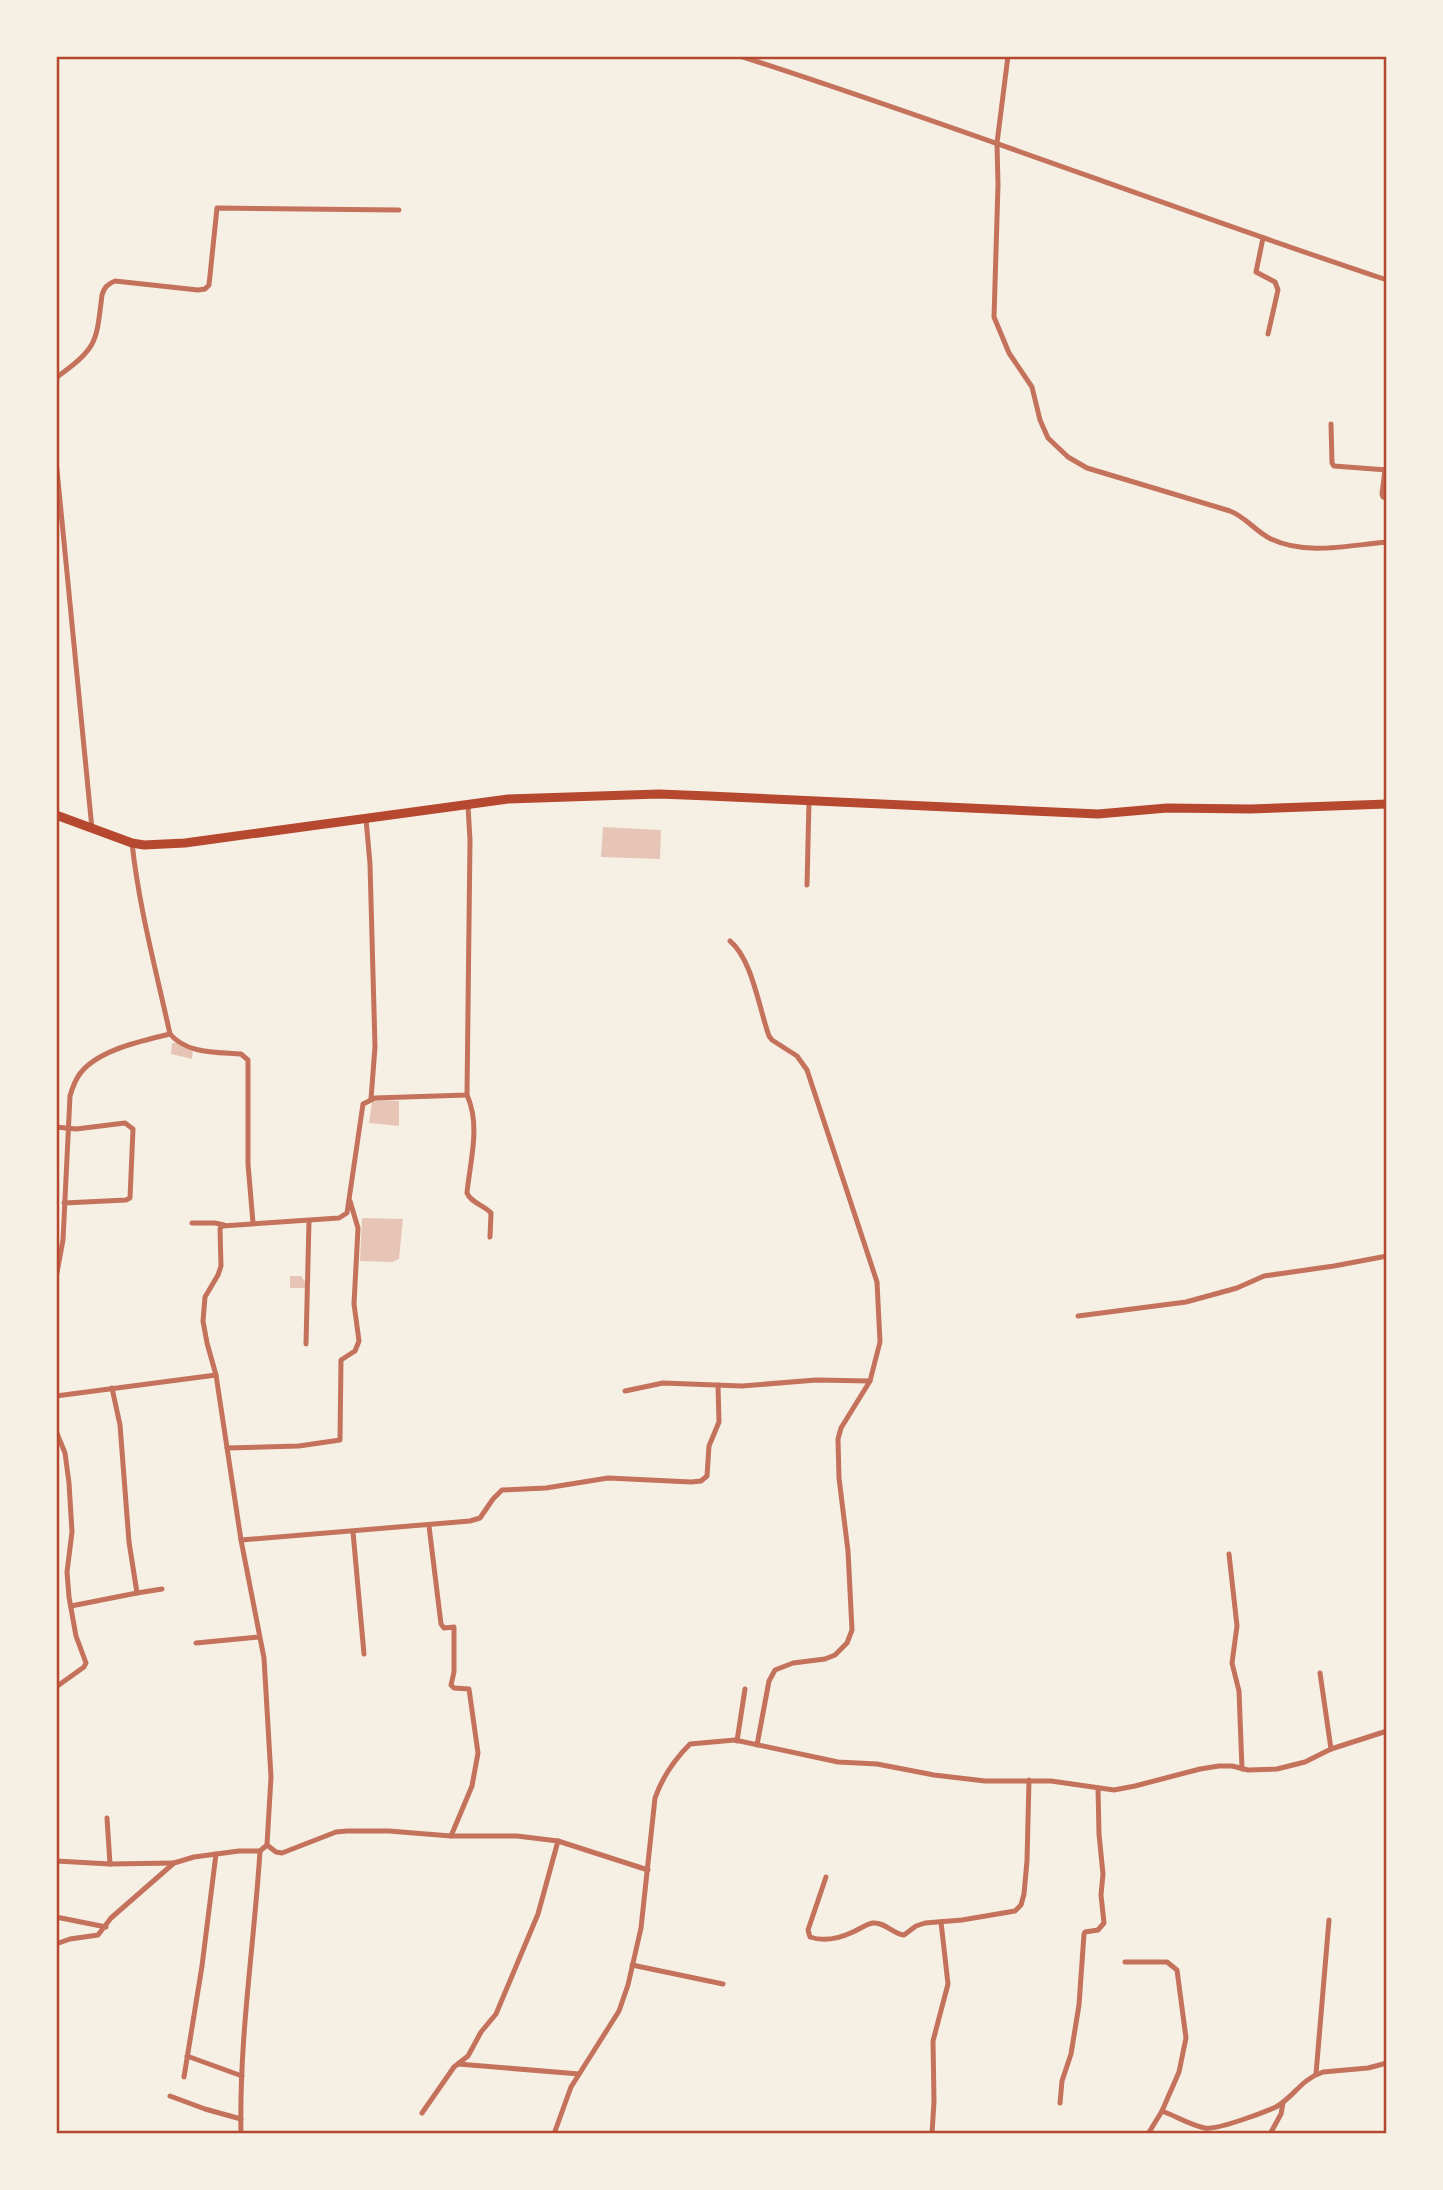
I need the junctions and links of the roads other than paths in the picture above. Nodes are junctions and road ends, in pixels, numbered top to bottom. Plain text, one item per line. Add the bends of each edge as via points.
1 (740, 56) edge
2 (1009, 56) edge
3 (1000, 144) junction
4 (399, 210) dead end
5 (1264, 238) junction
6 (1387, 280) edge
7 (1268, 334) dead end
8 (56, 387) edge
9 (1331, 424) dead end
10 (56, 460) edge
11 (1386, 469) edge
12 (1387, 498) edge
13 (1387, 542) edge
14 (809, 802) junction
15 (1387, 804) edge
16 (468, 806) junction
17 (56, 815) edge
18 (366, 819) junction
19 (92, 830) junction
20 (132, 843) junction
21 (807, 885) dead end
22 (730, 941) dead end
23 (170, 1034) junction
24 (467, 1095) junction
25 (371, 1100) junction
26 (56, 1127) edge
27 (68, 1129) junction
28 (350, 1201) junction
29 (64, 1203) junction
30 (309, 1221) junction
31 (192, 1223) dead end
32 (253, 1223) junction
33 (224, 1225) junction
34 (490, 1237) dead end
35 (1387, 1256) edge
36 (56, 1278) edge
37 (1078, 1316) dead end
38 (306, 1344) dead end
39 (216, 1375) junction
40 (870, 1381) junction
41 (718, 1385) junction
42 (112, 1388) junction
43 (625, 1391) dead end
44 (56, 1396) edge
45 (56, 1431) edge
46 (226, 1448) junction
47 (429, 1526) junction
48 (353, 1532) junction
49 (241, 1540) junction
50 (1229, 1555) dead end
51 (162, 1589) dead end
52 (137, 1593) junction
53 (71, 1606) junction
54 (259, 1637) junction
55 (196, 1643) dead end
56 (364, 1654) dead end
57 (1320, 1673) dead end
58 (56, 1687) edge
59 (745, 1689) dead end
60 (1387, 1731) edge
61 (737, 1741) junction
62 (757, 1745) junction
63 (1331, 1749) junction
64 (1242, 1769) junction
65 (1029, 1780) junction
66 (1098, 1788) junction
67 (107, 1818) dead end
68 (451, 1836) junction
69 (558, 1841) junction
70 (267, 1844) junction
71 (260, 1851) junction
72 (216, 1854) junction
73 (56, 1861) edge
74 (174, 1863) junction
75 (110, 1864) junction
76 (648, 1870) junction
77 (826, 1877) dead end
78 (56, 1917) edge
79 (1329, 1920) dead end
80 (942, 1922) junction
81 (106, 1927) junction
82 (56, 1944) edge
83 (1125, 1962) dead end
84 (632, 1965) junction
85 (723, 1984) dead end
86 (187, 2056) junction
87 (1387, 2063) edge
88 (458, 2064) junction
89 (579, 2074) junction
90 (1316, 2074) junction
91 (242, 2076) junction
92 (184, 2077) dead end
93 (170, 2096) dead end
94 (1060, 2103) dead end
95 (1283, 2103) junction
96 (1163, 2111) junction
97 (422, 2113) dead end
98 (241, 2119) junction
99 (241, 2134) edge
100 (554, 2134) edge
101 (932, 2134) edge
102 (1148, 2134) edge
103 (1270, 2134) edge

1 - 3 street
2 - 3 street
3 - 5 street
3 - 13 street via 994,317 1009,353 1032,387 1044,430 1056,447 1087,468 1236,513 1263,535 1282,543 1328,548
4 - 8 street via 217,208 209,285 198,290 109,284 102,295 96,339 57,377
5 - 6 street
5 - 7 street via 1256,272 1275,282 1278,290
9 - 11 street via 1334,466
10 - 19 street
11 - 12 street via 1382,494
14 - 15 main road via 1098,814 1167,808
14 - 16 main road via 659,794 508,799
14 - 21 street
16 - 18 main road
16 - 24 street
17 - 19 main road
18 - 20 main road via 185,843
18 - 25 street via 375,1046
19 - 20 main road
20 - 23 street
22 - 40 street via 747,968 769,1036 797,1056 807,1070 870,1259 877,1282 880,1342
23 - 27 street via 131,1045 88,1065 70,1096
23 - 32 street via 186,1047 241,1054 248,1060
24 - 25 street
24 - 34 street via 474,1115 467,1194 491,1213
25 - 28 street via 363,1104
26 - 27 street
27 - 29 street
27 - 29 street via 131,1126 131,1195 125,1200
28 - 30 street via 344,1216
28 - 46 street via 358,1227 354,1310 359,1340 355,1351 341,1360 340,1440
29 - 36 street
30 - 32 street
30 - 38 street
31 - 33 street
32 - 33 street
33 - 39 street via 220,1229 221,1266 205,1297 203,1312
35 - 37 street via 1264,1276 1186,1302
39 - 42 street
39 - 46 street
40 - 41 street
40 - 62 street via 838,1439 852,1630 835,1655 775,1670
41 - 43 street via 656,1384
41 - 47 street via 719,1422 704,1479 608,1478 502,1490 476,1520
42 - 44 street
42 - 52 street
45 - 53 street via 69,1483 72,1532 66,1572
46 - 49 street
47 - 48 street
47 - 68 street via 440,1625 454,1627 451,1685 469,1689 478,1753 472,1786
48 - 49 street
48 - 56 street
49 - 54 street
50 - 64 street via 1237,1626 1232,1663 1239,1690
51 - 52 street
52 - 53 street
53 - 58 street via 86,1663
54 - 55 street
54 - 70 street via 270,1728
57 - 63 street
59 - 61 street
60 - 63 street
61 - 62 street
61 - 76 street via 690,1744 680,1755 655,1798
62 - 65 street via 934,1775
63 - 64 street via 1277,1769
64 - 66 street via 1219,1766 1114,1790
65 - 66 street
65 - 80 street via 1021,1905 1010,1912
66 - 94 street via 1104,1923 1084,1934 1079,2005
67 - 75 street
68 - 69 street
68 - 70 street via 363,1830 336,1832 282,1853
69 - 76 street
69 - 88 street via 538,1914 496,2014
70 - 71 street
71 - 72 street
71 - 91 street
72 - 74 street
72 - 86 street
73 - 75 street
74 - 75 street
74 - 81 street
76 - 84 street
77 - 80 street via 808,1930 810,1937 840,1937 875,1923 904,1935 920,1925
78 - 81 street
79 - 90 street
80 - 101 street via 948,1979 933,2041
81 - 82 street via 96,1937
83 - 96 street via 1167,1962 1178,1973 1186,2038 1179,2072
84 - 85 street
84 - 89 street via 619,2011
86 - 91 street
86 - 92 street
87 - 90 street
88 - 89 street
88 - 97 street
89 - 100 street
90 - 95 street
91 - 98 street
93 - 98 street
95 - 96 street via 1210,2128
95 - 103 street
96 - 102 street
98 - 99 street

